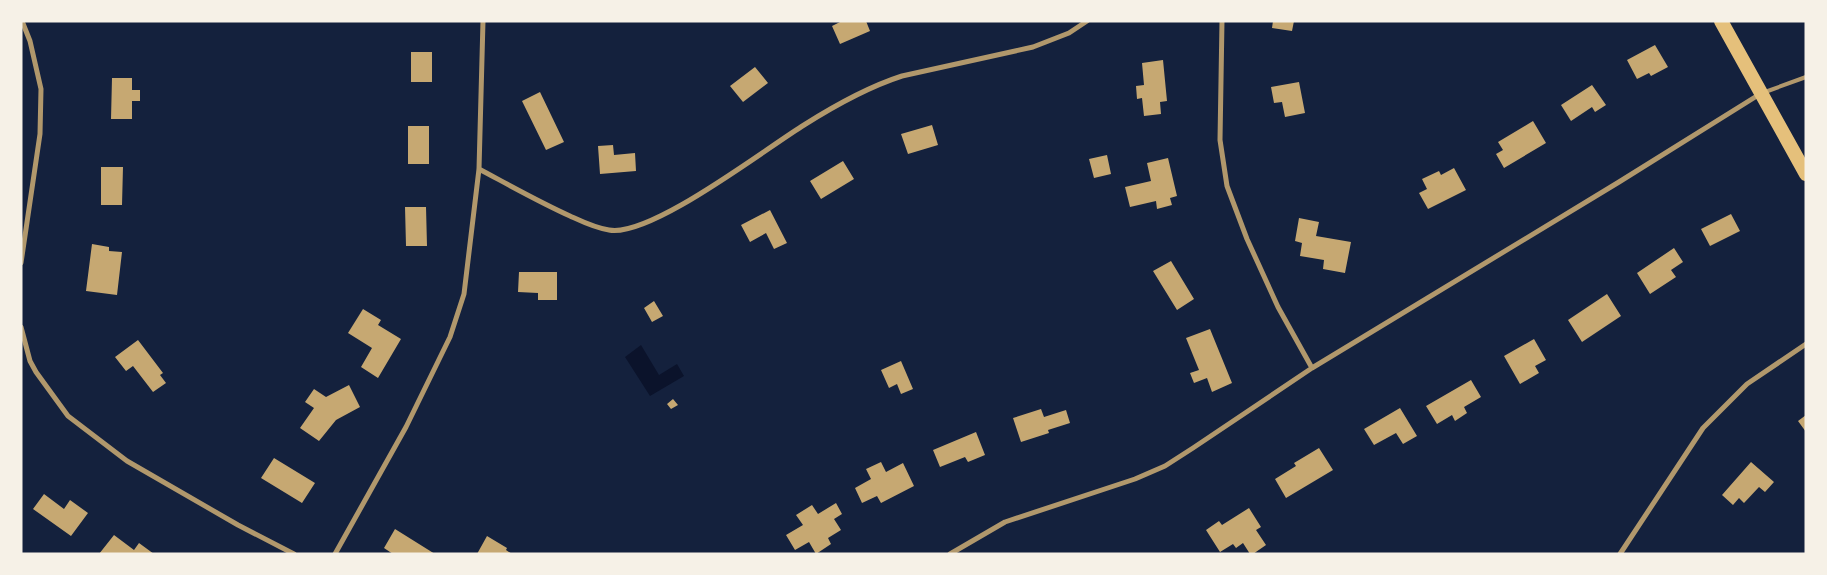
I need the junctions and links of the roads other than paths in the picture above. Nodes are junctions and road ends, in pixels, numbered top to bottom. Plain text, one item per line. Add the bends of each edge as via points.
1 (22, 21) edge
2 (483, 21) edge
3 (1087, 21) edge
4 (1222, 21) edge
5 (1721, 21) edge
6 (1806, 77) edge
7 (1760, 94) junction
8 (479, 169) junction
9 (1806, 174) edge
10 (21, 263) edge
11 (21, 327) edge
12 (1806, 344) edge
13 (1312, 368) junction
14 (294, 554) edge
15 (335, 554) edge
16 (950, 554) edge
17 (1620, 554) edge

1 - 10 street via 41,89 40,134
2 - 8 street
3 - 8 street via 1069,33 1033,47 882,82 805,124 672,211 637,227 612,231 595,227
4 - 13 street via 1220,140 1227,186 1278,307
5 - 7 highway
6 - 7 lane
7 - 9 highway
7 - 13 street
8 - 15 street via 464,294 450,336 406,427
11 - 14 street via 33,367 68,416 127,461
12 - 17 street via 1747,384 1703,428
13 - 16 street via 1164,466 1135,479 1005,522

